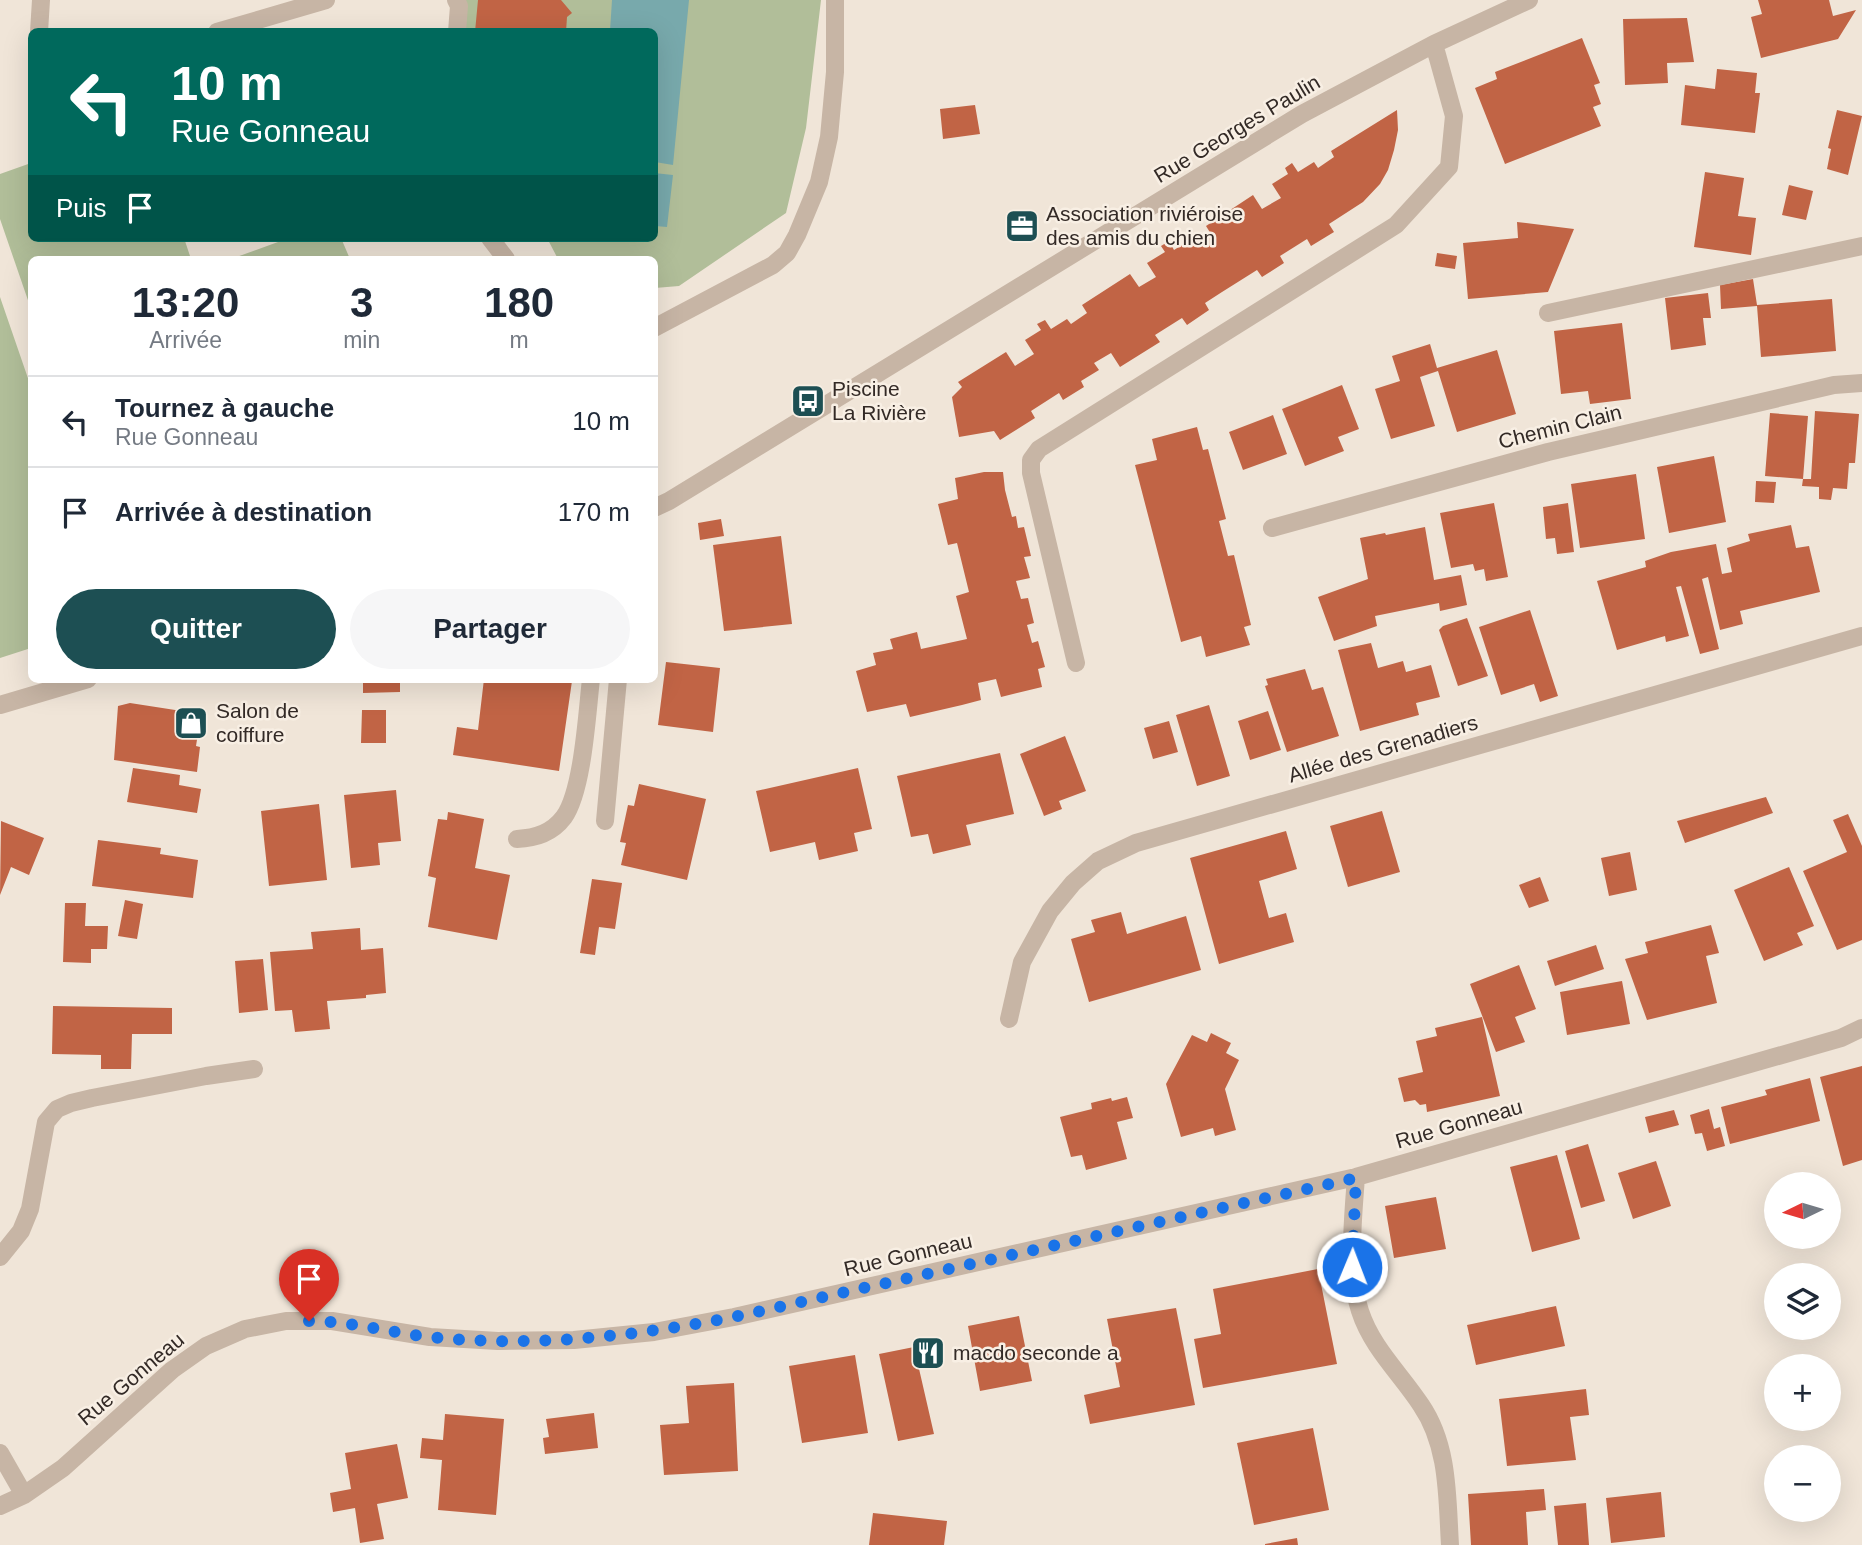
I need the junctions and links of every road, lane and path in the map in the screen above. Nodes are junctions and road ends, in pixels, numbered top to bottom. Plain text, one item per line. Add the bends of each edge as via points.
1 (41, 0) edge
2 (326, 0) edge
3 (456, 0) edge
4 (835, 0) edge
5 (1529, 0) edge
6 (39, 28) edge
7 (232, 28) edge
8 (457, 28) edge
9 (1434, 44) junction
10 (493, 242) edge
11 (1862, 246) edge
12 (504, 256) edge
13 (1548, 313) dead end
14 (658, 326) edge
15 (1862, 383) edge
16 (658, 506) edge
17 (1272, 528) dead end
18 (1862, 636) edge
19 (1076, 663) dead end
20 (74, 683) edge
21 (591, 683) edge
22 (618, 683) edge
23 (0, 705) edge
24 (605, 821) dead end
25 (517, 838) dead end
26 (1009, 1019) dead end
27 (1862, 1028) edge
28 (254, 1069) dead end
29 (1356, 1178) junction
30 (0, 1257) edge
31 (0, 1453) edge
32 (24, 1495) junction
33 (0, 1506) edge
34 (1450, 1545) edge

1 - 6 street
2 - 7 street
3 - 8 street
4 - 14 street via 829,138 819,182 787,253 773,265
5 - 9 street, Rue Georges Paulin
9 - 16 street, Rue Georges Paulin via 1302,114
9 - 19 street via 1454,116 1449,167 1396,225 1039,449 1031,460
10 - 12 street
11 - 13 street
15 - 17 street, Chemin Clain via 1834,385 1548,452
18 - 26 street, Allée des Grenadiers via 1136,843 1098,860 1050,911 1022,962
20 - 23 street
21 - 25 street via 579,770 564,818 536,838
22 - 24 street
27 - 29 street, Rue Gonneau via 1841,1038
28 - 30 street via 92,1098 57,1109 46,1122 30,1209 21,1231
29 - 32 street, Rue Gonneau via 654,1332 498,1341 430,1337 332,1321 286,1321 245,1329 206,1346 172,1370 63,1468
29 - 34 street via 1352,1267 1359,1309 1369,1334 1422,1405 1436,1432 1445,1470
31 - 32 street
32 - 33 street, Rue Gonneau

